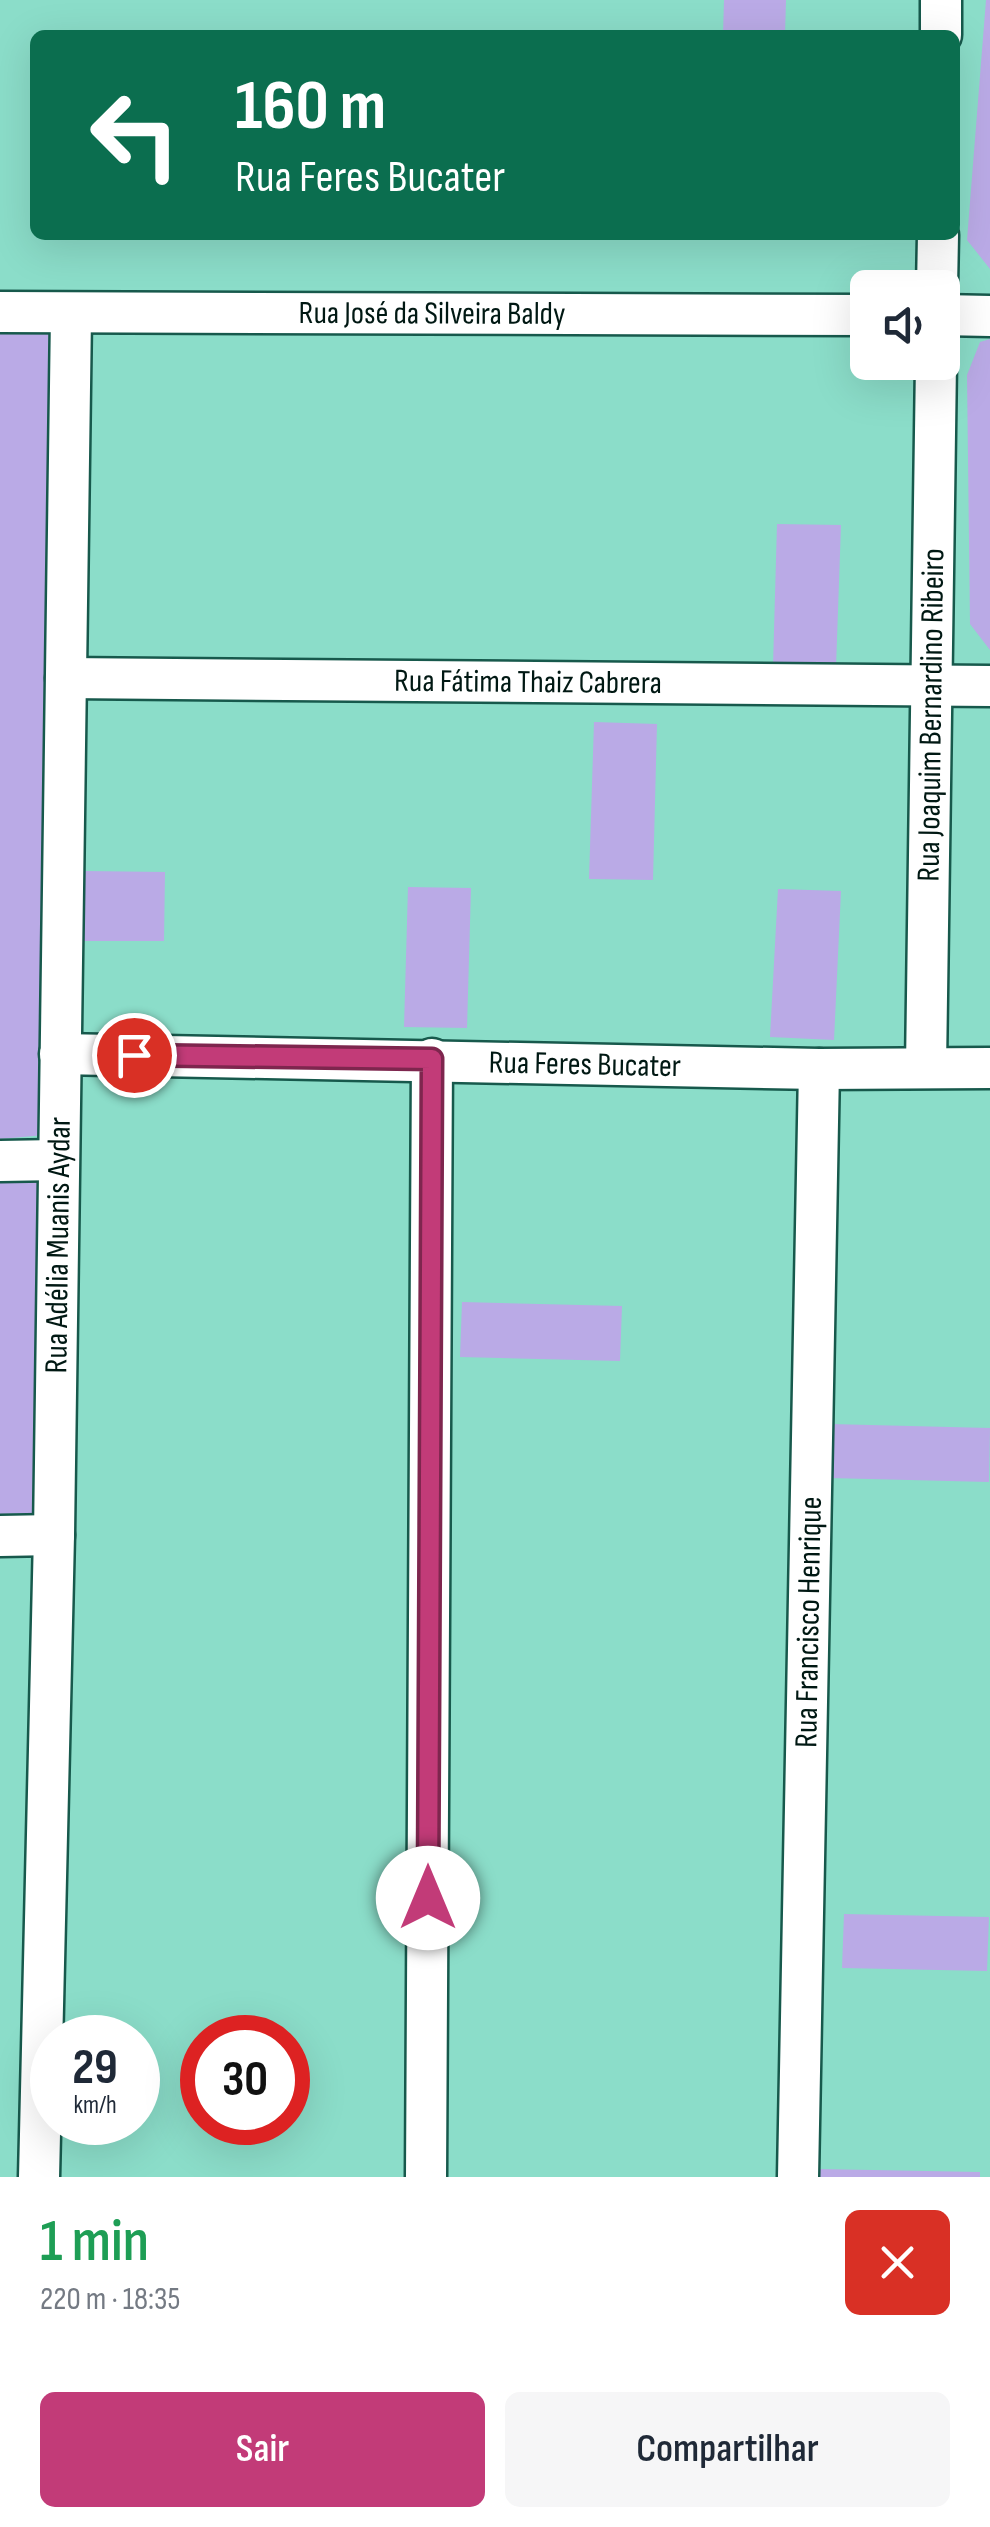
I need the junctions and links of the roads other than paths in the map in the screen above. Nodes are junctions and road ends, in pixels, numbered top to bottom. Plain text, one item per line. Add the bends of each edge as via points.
1 (942, 0) edge
2 (941, 30) edge
3 (938, 240) edge
4 (937, 270) edge
5 (0, 312) edge
6 (71, 314) junction
7 (850, 315) edge
8 (960, 315) edge
9 (990, 316) edge
10 (936, 380) edge
11 (66, 678) junction
12 (931, 686) junction
13 (990, 686) edge
14 (60, 1054) junction
15 (432, 1059) junction
16 (926, 1067) junction
17 (990, 1068) edge
18 (819, 1069) junction
19 (0, 1160) edge
20 (58, 1160) junction
21 (54, 1535) junction
22 (0, 1536) edge
23 (39, 2177) edge
24 (426, 2177) edge
25 (798, 2177) edge

1 - 2 street
3 - 4 street
5 - 6 street, Rua José da Silveira Baldy
6 - 7 street, Rua José da Silveira Baldy
6 - 11 street, Rua Adélia Muanis Aydar
8 - 9 street
10 - 12 street, Rua Joaquim Bernardino Ribeiro
11 - 12 street, Rua Fátima Thaiz Cabrera
11 - 14 street, Rua Adélia Muanis Aydar
12 - 13 street, Rua Fátima Thaiz Cabrera
12 - 16 street, Rua Joaquim Bernardino Ribeiro
14 - 15 street, Rua Feres Bucater
14 - 20 street, Rua Adélia Muanis Aydar
15 - 18 street, Rua Feres Bucater
15 - 24 street
16 - 17 street, Rua Feres Bucater
16 - 18 street, Rua Feres Bucater
18 - 25 street, Rua Francisco Henrique
19 - 20 street
20 - 21 street, Rua Adélia Muanis Aydar
21 - 22 street
21 - 23 street, Rua Adélia Muanis Aydar

